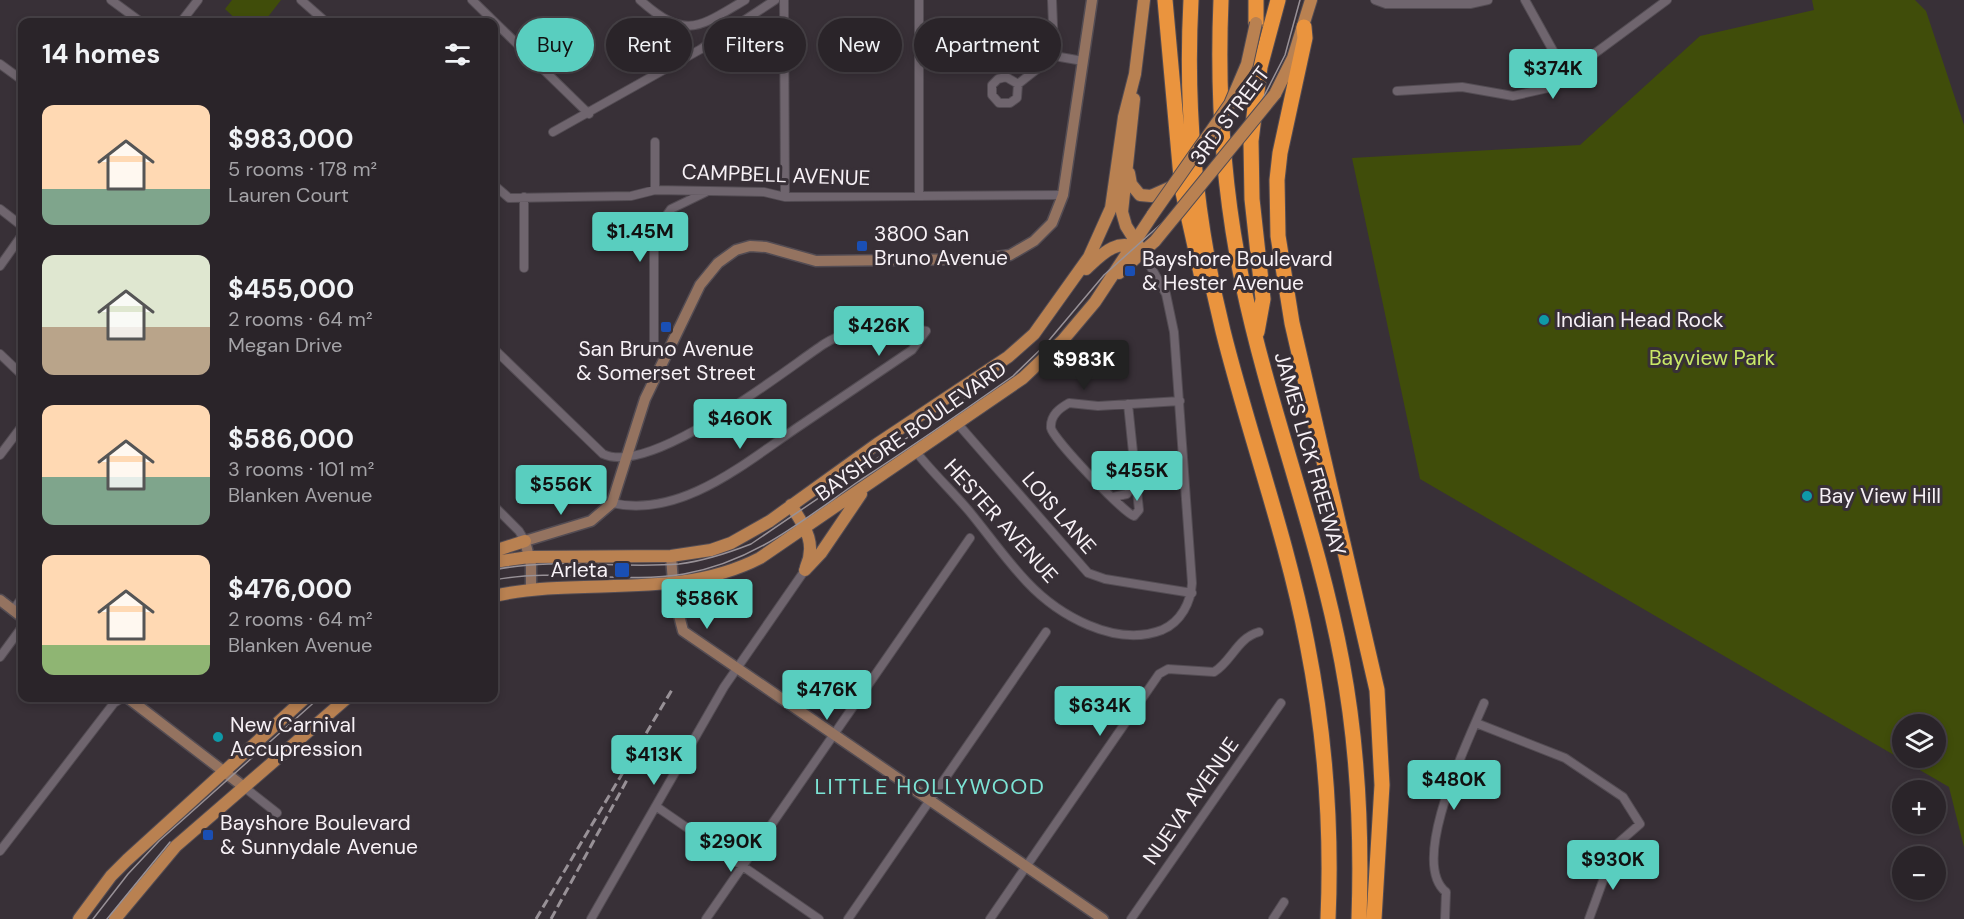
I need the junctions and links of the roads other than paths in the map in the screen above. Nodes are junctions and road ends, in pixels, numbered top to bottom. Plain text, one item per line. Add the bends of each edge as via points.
1 (111, 0) edge
2 (198, 0) edge
3 (301, 0) edge
4 (472, 0) edge
5 (640, 0) edge
6 (745, 0) edge
7 (775, 0) edge
8 (784, 0) edge
9 (919, 0) edge
10 (1052, 0) edge
11 (1092, 0) edge
12 (1144, 0) edge
13 (1165, 0) edge
14 (1191, 0) edge
15 (1221, 0) edge
16 (1256, 0) edge
17 (1261, 0) edge
18 (1278, 0) edge
19 (1311, 0) edge
20 (1375, 0) edge
21 (1488, 0) edge
22 (1525, 0) edge
23 (1667, 0) edge
24 (1411, 2) edge
25 (136, 18) edge
26 (184, 18) edge
27 (321, 18) edge
28 (490, 18) edge
29 (1052, 18) edge
30 (1256, 23) junction
31 (498, 26) edge
32 (1304, 27) junction
33 (1061, 55) edge
34 (1083, 61) junction
35 (0, 64) edge
36 (1033, 72) edge
37 (1135, 74) junction
38 (1567, 76) junction
39 (18, 77) edge
40 (1018, 84) dead end
41 (1397, 91) dead end
42 (588, 114) junction
43 (553, 132) dead end
44 (656, 142) dead end
45 (1128, 166) junction
46 (498, 188) edge
47 (1169, 188) junction
48 (656, 190) junction
49 (706, 192) junction
50 (1063, 195) junction
51 (919, 196) junction
52 (785, 197) junction
53 (524, 198) junction
54 (0, 209) edge
55 (18, 223) edge
56 (18, 241) edge
57 (1138, 247) junction
58 (0, 266) edge
59 (524, 268) dead end
60 (1071, 282) junction
61 (1256, 338) junction
62 (1228, 350) junction
63 (498, 353) edge
64 (0, 354) edge
65 (667, 356) junction
66 (18, 371) edge
67 (1180, 401) junction
68 (1128, 404) junction
69 (958, 424) junction
70 (18, 431) edge
71 (917, 453) junction
72 (0, 456) edge
73 (627, 456) junction
74 (1136, 477) junction
75 (864, 489) junction
76 (1113, 497) junction
77 (612, 503) junction
78 (791, 506) junction
79 (498, 510) edge
80 (805, 528) junction
81 (970, 538) dead end
82 (525, 541) junction
83 (498, 550) edge
84 (671, 556) junction
85 (529, 557) junction
86 (498, 561) edge
87 (805, 570) junction
88 (672, 584) junction
89 (531, 589) junction
90 (1192, 593) junction
91 (498, 595) edge
92 (0, 600) edge
93 (18, 603) edge
94 (13, 610) junction
95 (18, 614) edge
96 (18, 632) edge
97 (1047, 632) dead end
98 (1258, 632) dead end
99 (0, 657) edge
100 (737, 666) junction
101 (116, 702) edge
102 (133, 702) edge
103 (301, 702) edge
104 (341, 702) edge
105 (1281, 703) dead end
106 (1484, 703) dead end
107 (1476, 723) junction
108 (834, 733) junction
109 (223, 771) junction
110 (244, 787) junction
111 (930, 800) junction
112 (657, 807) junction
113 (277, 813) dead end
114 (0, 851) edge
115 (743, 866) junction
116 (1026, 866) junction
117 (1284, 902) dead end
118 (79, 919) edge
119 (115, 919) edge
120 (591, 919) edge
121 (706, 919) edge
122 (819, 919) edge
123 (848, 919) edge
124 (990, 919) edge
125 (1103, 919) edge
126 (1131, 919) edge
127 (1273, 919) edge
128 (1328, 919) edge
129 (1359, 919) edge
130 (1374, 919) edge
131 (1445, 919) edge
132 (1588, 919) edge

1 - 25 street
2 - 26 street
3 - 27 street
4 - 28 street
5 - 6 street via 664,18 691,27 701,26
7 - 42 street via 711,43
8 - 52 street
9 - 51 street
10 - 29 street
11 - 34 main road
12 - 37 main road, BAYSHORE BOULEVARD
13 - 62 highway via 1188,223
14 - 62 highway via 1190,94 1197,190
15 - 61 highway, JAMES LICK FREEWAY via 1219,72 1224,158 1239,265
16 - 30 highway
17 - 30 main road, BAYSHORE BOULEVARD
18 - 61 highway via 1260,67 1253,114 1252,199 1263,299
19 - 32 main road, 3RD STREET
20 - 24 street via 1386,4
21 - 24 street via 1470,4
22 - 38 street
23 - 38 street
30 - 47 main road, BAYSHORE BOULEVARD, bridge via 1246,64 1230,104
31 - 42 street
32 - 57 main road, 3RD STREET, bridge via 1275,94 1155,241
32 - 130 highway via 1305,38 1280,153 1278,236 1292,322 1377,690 1382,785
33 - 34 street
34 - 50 main road
35 - 39 street
36 - 40 street
37 - 45 main road
37 - 60 main road, BAYSHORE BOULEVARD via 1110,208 1097,242
38 - 41 street via 1548,88 1513,96 1462,87
42 - 43 street
44 - 48 street
45 - 47 main road via 1134,190 1151,196
45 - 57 main road via 1122,212
46 - 53 street, CAMPBELL AVENUE via 509,198
47 - 57 main road, BAYSHORE BOULEVARD, bridge
48 - 49 street, CAMPBELL AVENUE
48 - 53 street, CAMPBELL AVENUE via 631,196
49 - 52 street, CAMPBELL AVENUE via 764,192
49 - 65 street via 670,209 654,233 654,347
50 - 51 street, CAMPBELL AVENUE
50 - 65 main road via 1057,214 1044,232 1023,249 997,258 816,261 766,247 741,248 718,262 706,276
51 - 52 street, CAMPBELL AVENUE
53 - 59 street
54 - 55 street
56 - 58 street
57 - 60 main road via 1125,243 1111,248
57 - 67 street via 1166,294
57 - 69 main road, BAYSHORE BOULEVARD via 1082,318 1036,367
60 - 78 main road, BAYSHORE BOULEVARD via 1034,334 1008,357
61 - 129 highway, JAMES LICK FREEWAY via 1320,566 1346,681 1359,789
62 - 128 highway via 1307,642 1326,782
63 - 73 street via 603,454 611,458
64 - 66 street
65 - 73 main road via 645,399
67 - 68 street
67 - 90 street
68 - 74 street
68 - 76 street via 1069,403 1055,414 1051,426 1056,437
69 - 71 main road, BAYSHORE BOULEVARD
69 - 90 street, LOIS LANE via 1088,573
70 - 72 street
71 - 75 main road, BAYSHORE BOULEVARD
71 - 90 street, HESTER AVENUE via 1026,582 1079,620 1127,635 1156,632 1177,620
73 - 77 main road
73 - 77 street via 645,454 678,440 845,333 870,328 926,331 912,350 713,483 654,505
74 - 76 street via 1127,494
74 - 76 street via 1139,510 1134,516
75 - 80 main road, BAYSHORE BOULEVARD
75 - 87 main road
77 - 82 main road via 591,521
78 - 80 main road
78 - 84 main road, BAYSHORE BOULEVARD via 731,543
79 - 82 street
80 - 87 main road via 812,552
80 - 88 main road, BAYSHORE BOULEVARD via 739,568
81 - 108 street
82 - 83 main road
82 - 85 main road
84 - 85 main road, BAYSHORE BOULEVARD
84 - 88 main road
85 - 86 main road, BAYSHORE BOULEVARD
85 - 89 main road
87 - 100 street
88 - 89 main road, BAYSHORE BOULEVARD
88 - 100 main road via 683,630
89 - 91 main road, BAYSHORE BOULEVARD
92 - 94 main road
93 - 94 street
94 - 95 main road
96 - 99 street
97 - 111 street
98 - 116 street via 1242,640 1226,663 1214,672 1168,669 1159,674
100 - 108 main road
100 - 112 street
101 - 114 street
102 - 109 main road
103 - 109 main road
104 - 110 main road
105 - 126 street, NUEVA AVENUE
106 - 107 street
107 - 131 street via 1435,831 1436,880 1446,892
107 - 132 street via 1565,758 1623,797 1640,824 1616,845
108 - 111 main road
108 - 115 street
109 - 110 main road
109 - 118 main road via 119,868
110 - 113 street
110 - 119 main road via 176,846
111 - 116 main road
111 - 123 street
112 - 115 street
112 - 120 street
115 - 121 street
115 - 122 street
116 - 124 street
116 - 125 main road
117 - 127 street

